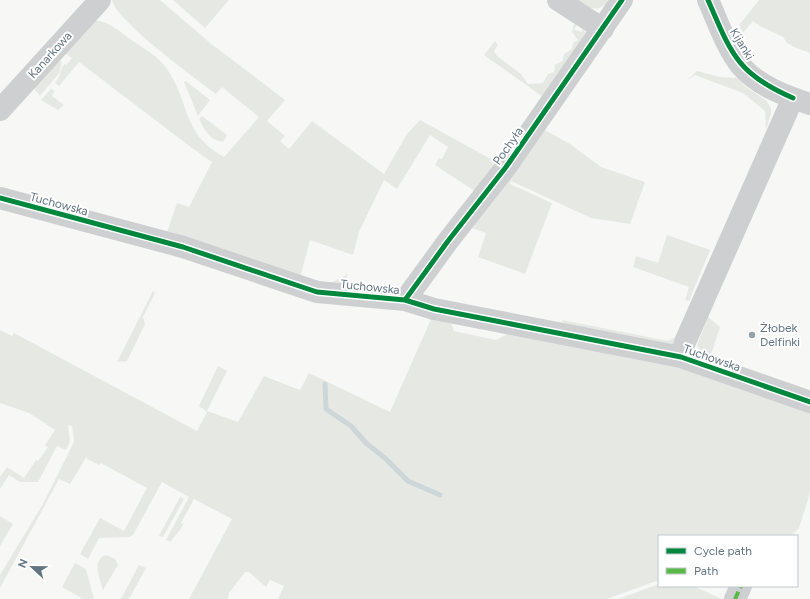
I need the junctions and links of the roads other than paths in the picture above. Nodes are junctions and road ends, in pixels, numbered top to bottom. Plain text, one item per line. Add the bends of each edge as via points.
1 (100, 0) edge
2 (558, 0) edge
3 (622, 0) edge
4 (708, 0) edge
5 (602, 29) junction
6 (801, 101) edge
7 (0, 110) edge
8 (0, 198) edge
9 (405, 300) junction
10 (681, 357) junction
11 (810, 402) edge
12 (741, 587) edge
13 (735, 599) edge

1 - 7 street, Kanarkowa
2 - 5 street
3 - 5 street, Pochyła
4 - 6 street, Kijanki via 741,66 760,82
5 - 9 street, Pochyła via 506,167
6 - 10 street, Kijanki via 685,342
8 - 9 street, Tuchowska via 183,247 317,292
9 - 10 street, Tuchowska via 496,322
10 - 11 street, Tuchowska
12 - 13 street

